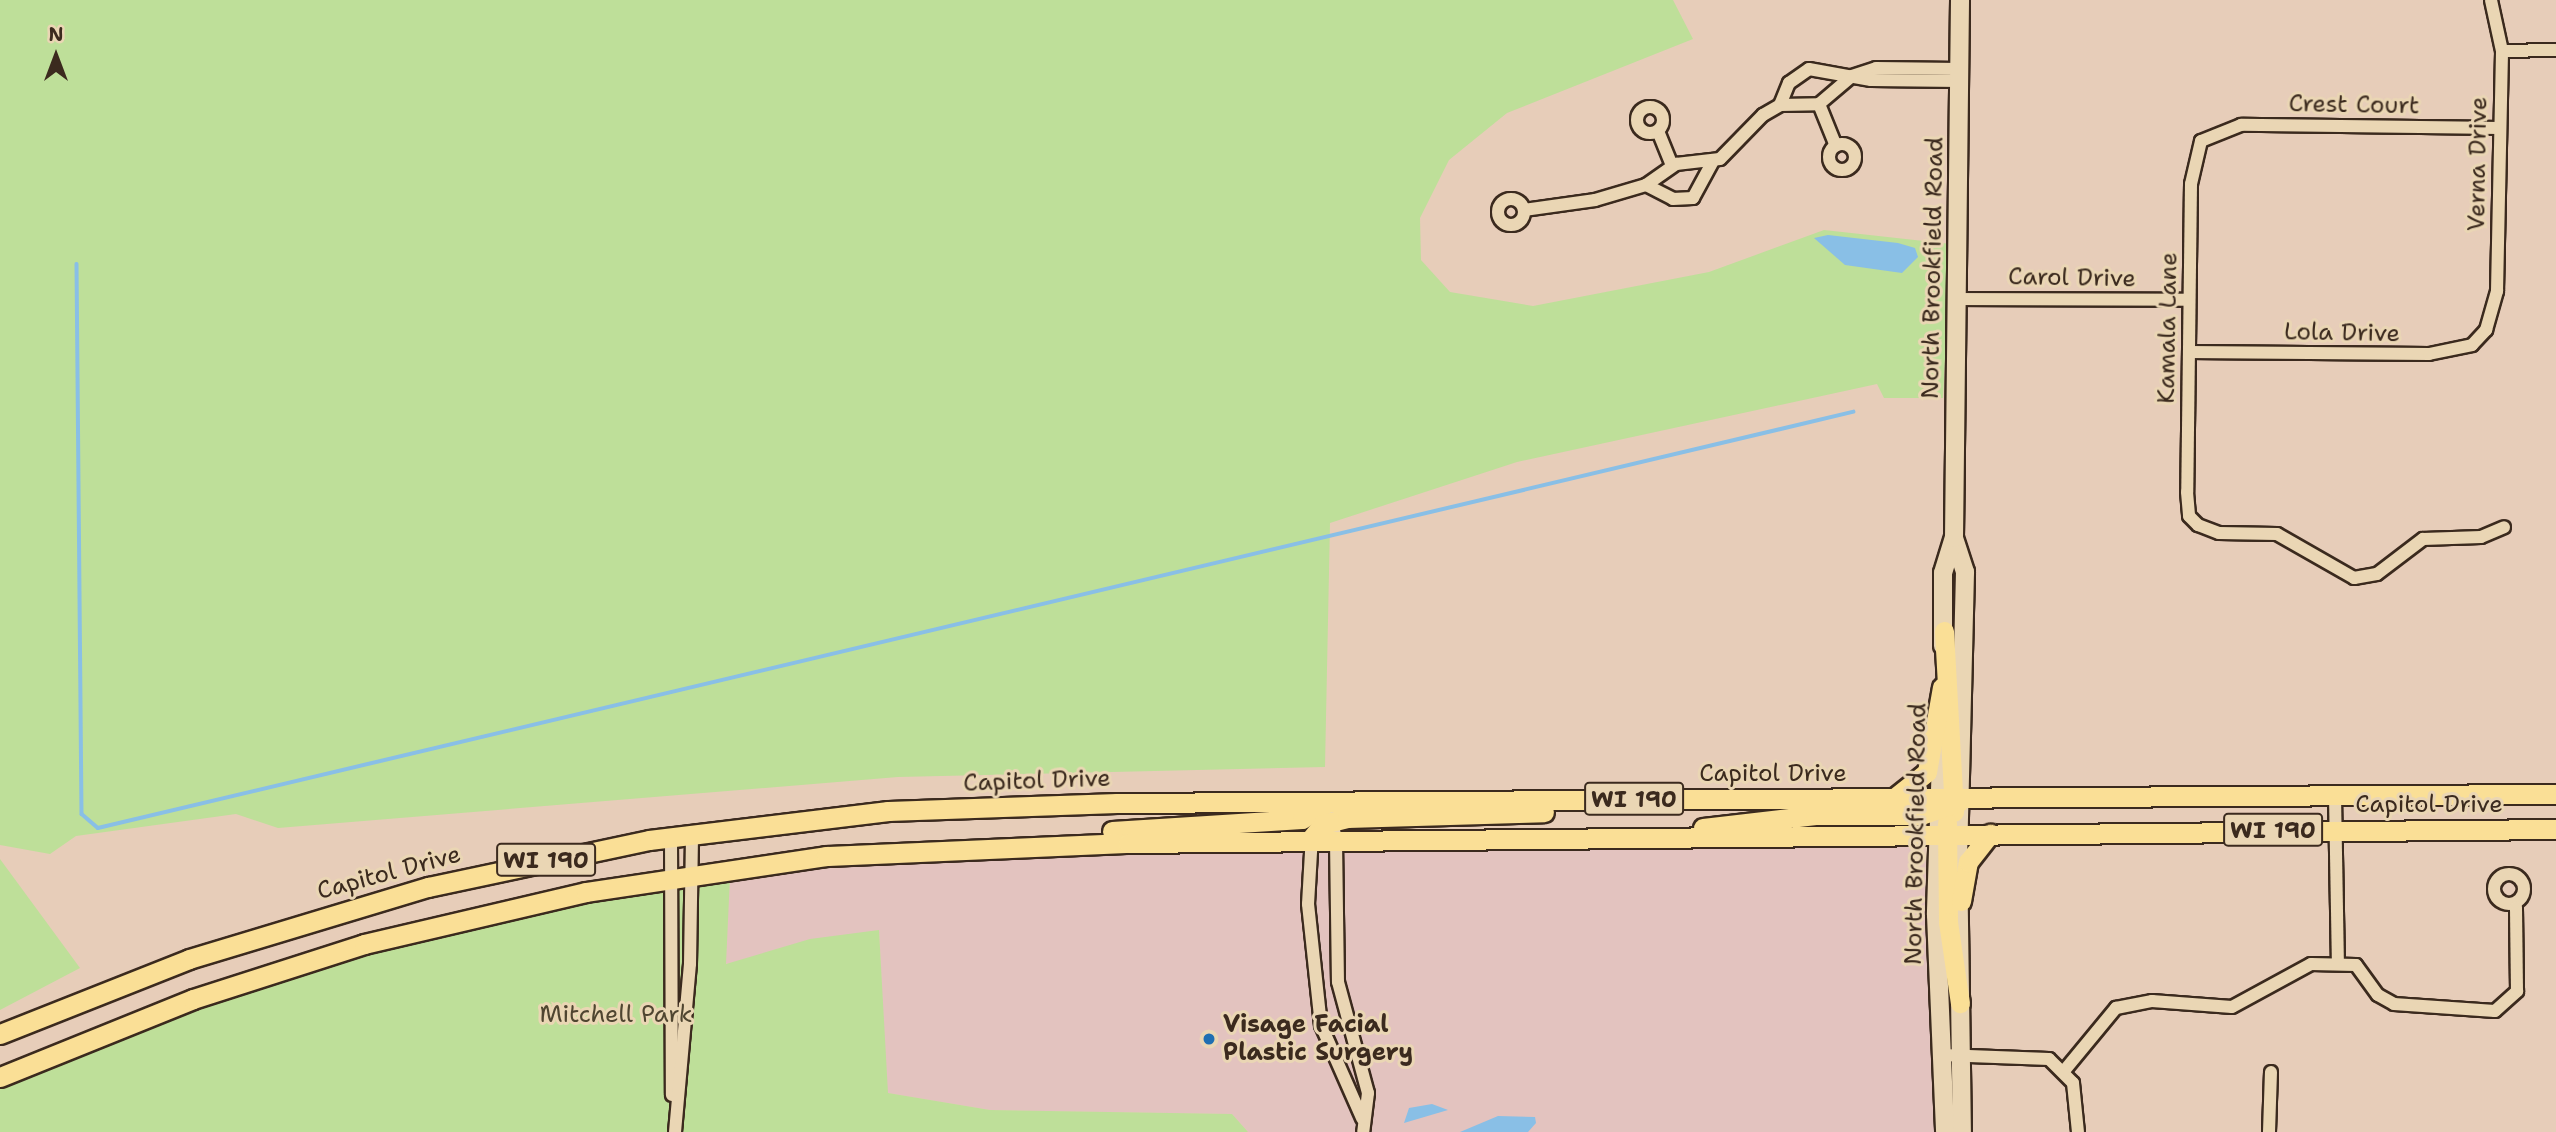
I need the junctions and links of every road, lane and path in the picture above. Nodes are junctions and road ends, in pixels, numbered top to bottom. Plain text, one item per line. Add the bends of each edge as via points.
1 (1960, 0) edge
2 (2491, 0) edge
3 (2556, 50) edge
4 (2502, 51) junction
5 (1960, 75) junction
6 (1852, 76) junction
7 (1819, 104) junction
8 (1780, 105) junction
9 (2500, 128) junction
10 (1658, 131) dead end
11 (2208, 133) joint
12 (1836, 146) dead end
13 (1713, 161) junction
14 (1672, 165) junction
15 (1646, 185) junction
16 (1524, 210) dead end
17 (1956, 299) junction
18 (2188, 300) junction
19 (2486, 330) joint
20 (2189, 352) junction
21 (2504, 527) dead end
22 (1954, 538) junction
23 (1944, 631) junction
24 (1943, 682) junction
25 (2556, 794) edge
26 (2335, 796) junction
27 (1892, 799) junction
28 (1949, 805) junction
29 (1330, 811) junction
30 (2335, 830) junction
31 (2556, 830) edge
32 (692, 834) junction
33 (1948, 834) junction
34 (1990, 834) junction
35 (671, 837) junction
36 (1650, 837) junction
37 (1309, 841) junction
38 (1336, 841) junction
39 (1042, 845) junction
40 (692, 874) junction
41 (672, 877) junction
42 (1961, 901) junction
43 (2516, 907) dead end
44 (2338, 961) junction
45 (1338, 982) junction
46 (1315, 984) junction
47 (1960, 1003) junction
48 (0, 1034) edge
49 (1960, 1054) junction
50 (1942, 1055) junction
51 (2064, 1071) junction
52 (2271, 1072) dead end
53 (0, 1077) edge
54 (1362, 1118) junction
55 (674, 1132) edge
56 (1363, 1132) edge
57 (1945, 1132) edge
58 (1962, 1132) edge
59 (2078, 1132) edge
60 (2269, 1132) edge

1 - 5 street, North Brookfield Road
2 - 4 street, Verna Drive
3 - 4 street
4 - 9 street, Verna Drive
5 - 6 street
5 - 17 street, North Brookfield Road
6 - 7 street
6 - 8 street via 1809,69 1789,83
7 - 8 street
7 - 12 street
8 - 13 street
9 - 11 street, Crest Court via 2241,125
9 - 19 street, Verna Drive via 2497,291
10 - 14 street
11 - 18 street, Kamala Lane via 2192,160
13 - 14 street
13 - 15 street via 1693,198 1673,199
14 - 15 street
15 - 16 street
17 - 18 street, Carol Drive
17 - 22 street, North Brookfield Road
18 - 20 street, Kamala Lane
19 - 20 street, Lola Drive via 2472,345 2429,354
20 - 21 street, Kamala Lane via 2187,492 2189,516 2198,525 2277,534 2354,578 2377,574 2423,539 2481,537
22 - 23 street, North Brookfield Road via 1943,573
22 - 28 street, North Brookfield Road via 1965,572
23 - 24 street, North Brookfield Road
23 - 28 main road
24 - 27 main road via 1927,772
24 - 28 street, North Brookfield Road
25 - 26 main road, Capitol Drive / WI 190
26 - 28 main road, Capitol Drive / WI 190 via 2108,797
26 - 30 street
27 - 28 main road, Capitol Drive / WI 190
27 - 29 main road, Capitol Drive / WI 190 via 1658,799 1530,813
28 - 33 main road
28 - 36 main road via 1803,816
29 - 32 main road, Capitol Drive / WI 190 via 920,809
29 - 37 main road
29 - 38 street
29 - 39 main road via 1302,819 1111,831
30 - 31 main road, Capitol Drive / WI 190
30 - 34 main road, Capitol Drive / WI 190
30 - 44 street
32 - 35 main road, Capitol Drive / WI 190
32 - 40 street
33 - 34 main road, Capitol Drive / WI 190
33 - 36 main road, Capitol Drive / WI 190
33 - 42 street, North Brookfield Road
33 - 47 main road via 1948,922
33 - 50 street, North Brookfield Road
34 - 42 main road via 1968,862
35 - 41 street
35 - 48 main road, Capitol Drive / WI 190 via 357,906 189,959
36 - 38 main road, Capitol Drive / WI 190
37 - 38 main road, WI 190
37 - 39 main road, WI 190
37 - 46 street
38 - 45 street
39 - 40 main road, WI 190 via 826,856
40 - 41 main road, WI 190
40 - 55 street
41 - 53 main road, WI 190 via 364,944 193,999
41 - 55 street
42 - 47 street, North Brookfield Road
43 - 44 street via 2518,991 2495,1011 2394,1004 2378,995 2356,965
44 - 51 street via 2311,964 2232,1007 2126,1003 2099,1022
45 - 46 street
45 - 54 street via 1368,1093
46 - 54 street via 1333,1062
47 - 49 street, North Brookfield Road
49 - 50 street
49 - 51 street via 2034,1055
49 - 58 street, North Brookfield Road
50 - 57 street, North Brookfield Road
51 - 59 street via 2077,1097
52 - 60 street
54 - 56 street

